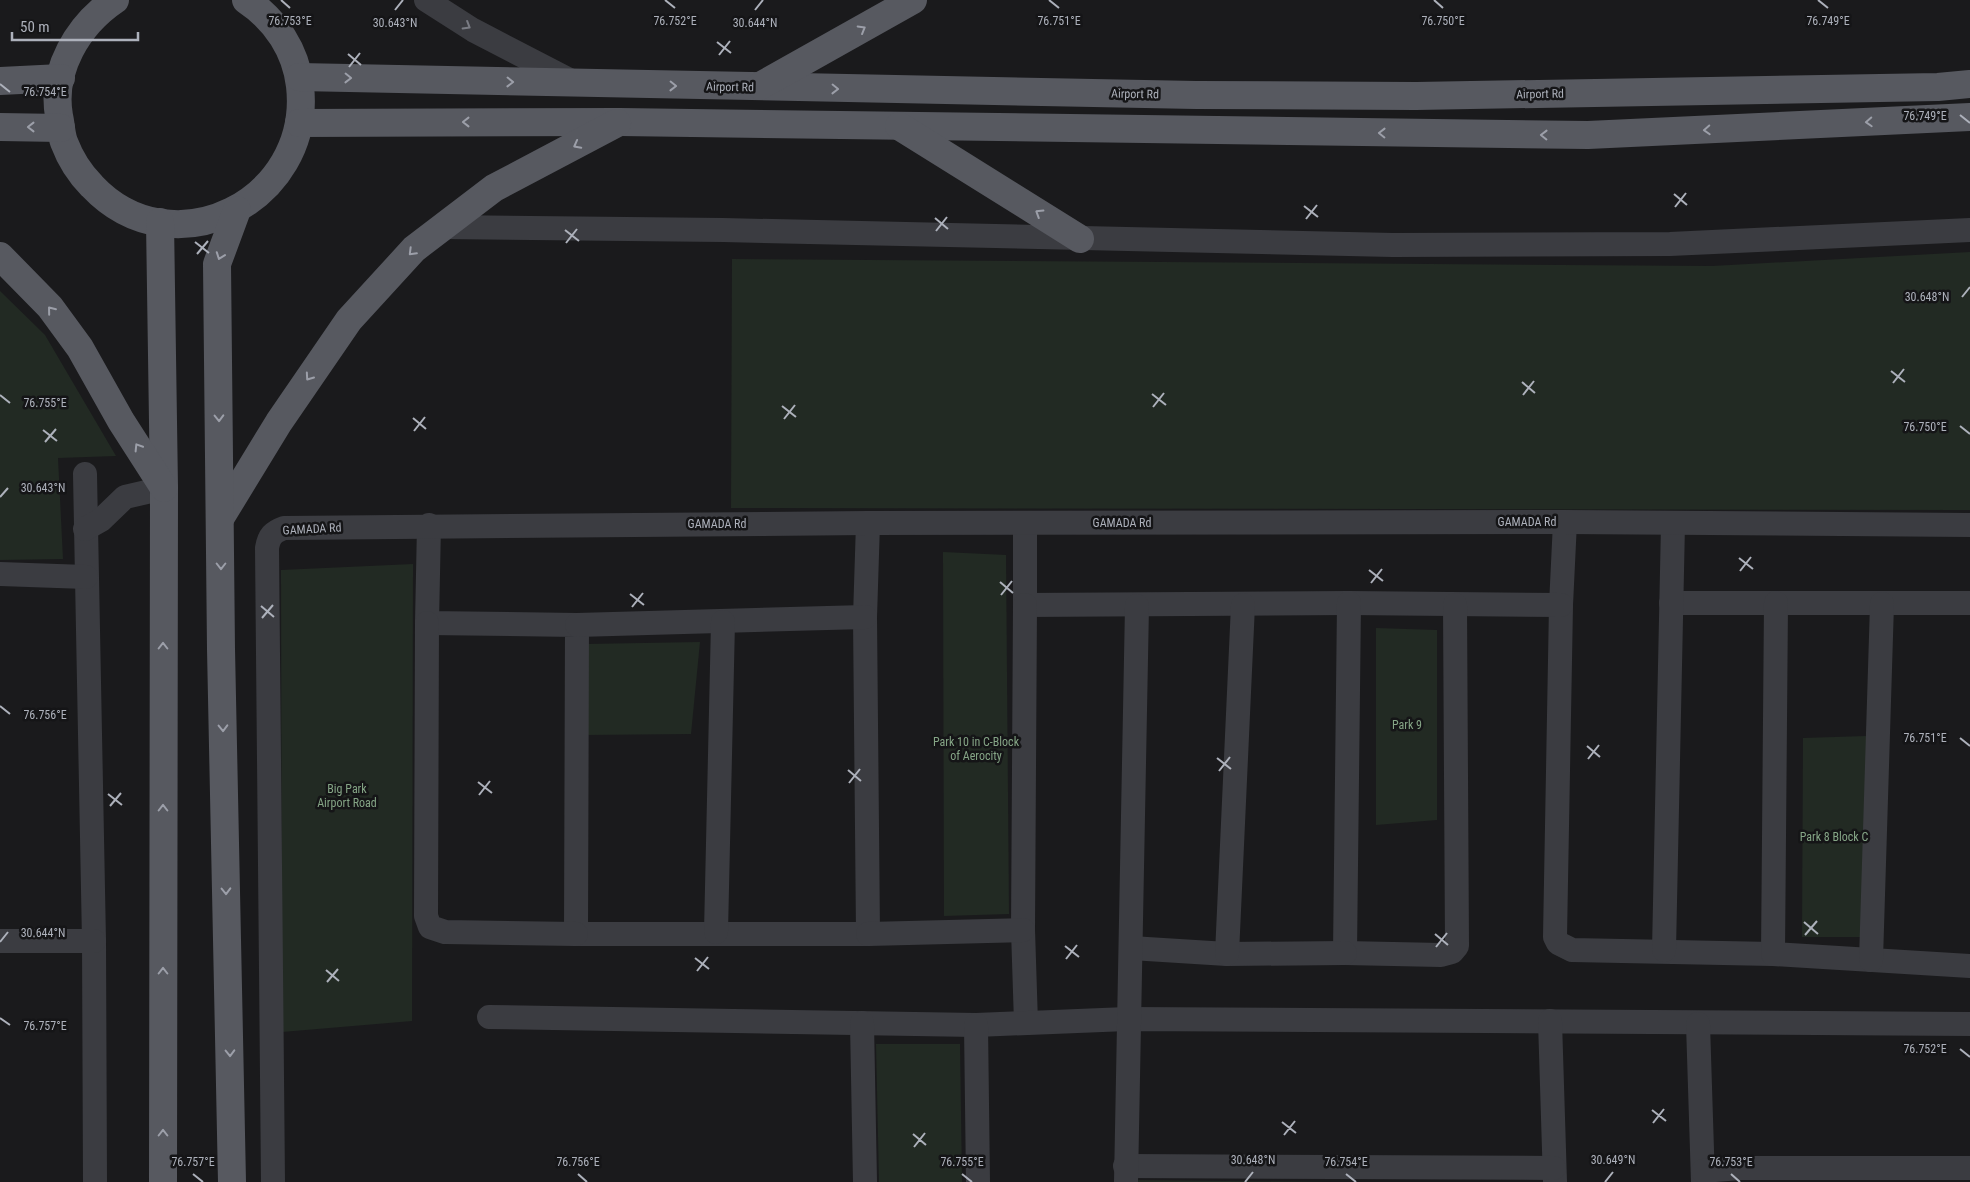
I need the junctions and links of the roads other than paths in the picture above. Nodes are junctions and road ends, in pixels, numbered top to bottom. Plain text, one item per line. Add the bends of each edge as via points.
1 (115, 0) edge
2 (246, 0) edge
3 (426, 0) edge
4 (913, 0) edge
5 (299, 76) junction
6 (61, 78) junction
7 (0, 81) edge
8 (576, 84) junction
9 (1970, 84) edge
10 (759, 87) junction
11 (1970, 117) edge
12 (620, 122) junction
13 (299, 123) junction
14 (899, 126) junction
15 (0, 127) edge
16 (61, 128) junction
17 (237, 210) junction
18 (160, 222) junction
19 (442, 228) junction
20 (1970, 230) edge
21 (1080, 239) junction
22 (0, 256) edge
23 (85, 474) dead end
24 (164, 488) junction
25 (221, 517) junction
26 (868, 522) junction
27 (1565, 522) junction
28 (1025, 524) junction
29 (1673, 524) junction
30 (429, 525) junction
31 (1970, 526) edge
32 (85, 529) junction
33 (0, 574) edge
34 (86, 576) junction
35 (1349, 603) junction
36 (1671, 603) junction
37 (1776, 603) junction
38 (1970, 603) edge
39 (1882, 604) junction
40 (1025, 605) junction
41 (1243, 605) junction
42 (1455, 605) junction
43 (1561, 605) junction
44 (1136, 606) junction
45 (865, 617) junction
46 (723, 622) junction
47 (427, 623) junction
48 (577, 625) junction
49 (1023, 930) junction
50 (716, 932) junction
51 (576, 934) junction
52 (868, 934) junction
53 (0, 941) edge
54 (94, 942) junction
55 (1131, 948) junction
56 (1664, 950) junction
57 (1345, 952) junction
58 (1227, 954) junction
59 (1773, 954) junction
60 (1871, 960) junction
61 (1970, 966) edge
62 (489, 1017) dead end
63 (1127, 1019) junction
64 (1550, 1021) junction
65 (862, 1023) junction
66 (1026, 1023) junction
67 (1698, 1024) junction
68 (1970, 1024) edge
69 (976, 1025) junction
70 (1970, 1168) edge
71 (1125, 1174) edge
72 (1395, 1175) edge
73 (1554, 1175) edge
74 (238, 1177) edge
75 (1703, 1177) edge
76 (95, 1182) edge
77 (163, 1182) edge
78 (273, 1182) edge
79 (865, 1182) edge
80 (978, 1182) edge

1 - 6 main road via 98,11 75,39
2 - 5 main road via 262,10 284,38
3 -> 8 street via 473,30
10 -> 4 main road
5 -> 8 main road, Airport Rd
5 - 13 main road via 302,106
6 - 7 main road
6 - 16 main road via 58,108
8 -> 10 main road, Airport Rd
10 -> 9 main road, Airport Rd via 1416,96
11 -> 14 main road via 1588,135
12 -> 13 main road
12 - 14 main road
12 -> 19 main road via 494,188
13 - 17 main road via 297,138 283,167 263,192
21 -> 14 main road
16 -> 15 main road
16 - 18 main road via 64,142 80,173 104,199 134,216
17 - 18 main road via 203,222
17 -> 25 main road via 217,264
18 - 24 main road
19 - 21 street via 723,230
19 -> 25 main road via 414,249 349,320 279,422
20 - 21 street via 1670,244 1393,245
24 -> 22 main road via 80,348 50,307
23 - 32 street
24 - 32 street via 125,497 101,520
77 -> 24 main road
25 -> 74 main road via 222,659
26 - 28 street, GAMADA Rd
26 - 30 street, GAMADA Rd
26 - 45 street
27 - 28 street, GAMADA Rd
27 - 29 street, GAMADA Rd
27 - 43 street
28 - 40 street
29 - 31 street, GAMADA Rd
29 - 36 street
30 - 47 street
30 - 78 street, GAMADA Rd via 284,528 269,538
32 - 34 street
33 - 34 street
34 - 54 street
35 - 41 street
35 - 42 street
35 - 57 street
36 - 37 street
36 - 56 street
37 - 39 street
37 - 59 street
38 - 39 street
39 - 60 street
40 - 44 street
40 - 49 street
41 - 44 street
41 - 58 street
42 - 43 street
42 - 57 street via 1457,946 1452,952 1441,955
43 - 56 street via 1555,937 1558,944 1572,950
44 - 55 street
45 - 46 street
45 - 52 street
46 - 48 street
46 - 50 street
47 - 48 street
47 - 51 street via 426,916 430,927 445,932
48 - 51 street
49 - 52 street
49 - 66 street
50 - 51 street
50 - 52 street
53 - 54 street
54 - 76 street
55 - 58 street
55 - 63 street
56 - 59 street
57 - 58 street
59 - 60 street
60 - 61 street
62 - 65 street
63 - 64 street
63 - 66 street
63 - 71 street
64 - 67 street
64 - 73 street
65 - 69 street
65 - 79 street
66 - 69 street
67 - 68 street
67 - 75 street
69 - 80 street
70 - 75 street via 1740,1168
71 - 72 street
72 - 73 street

